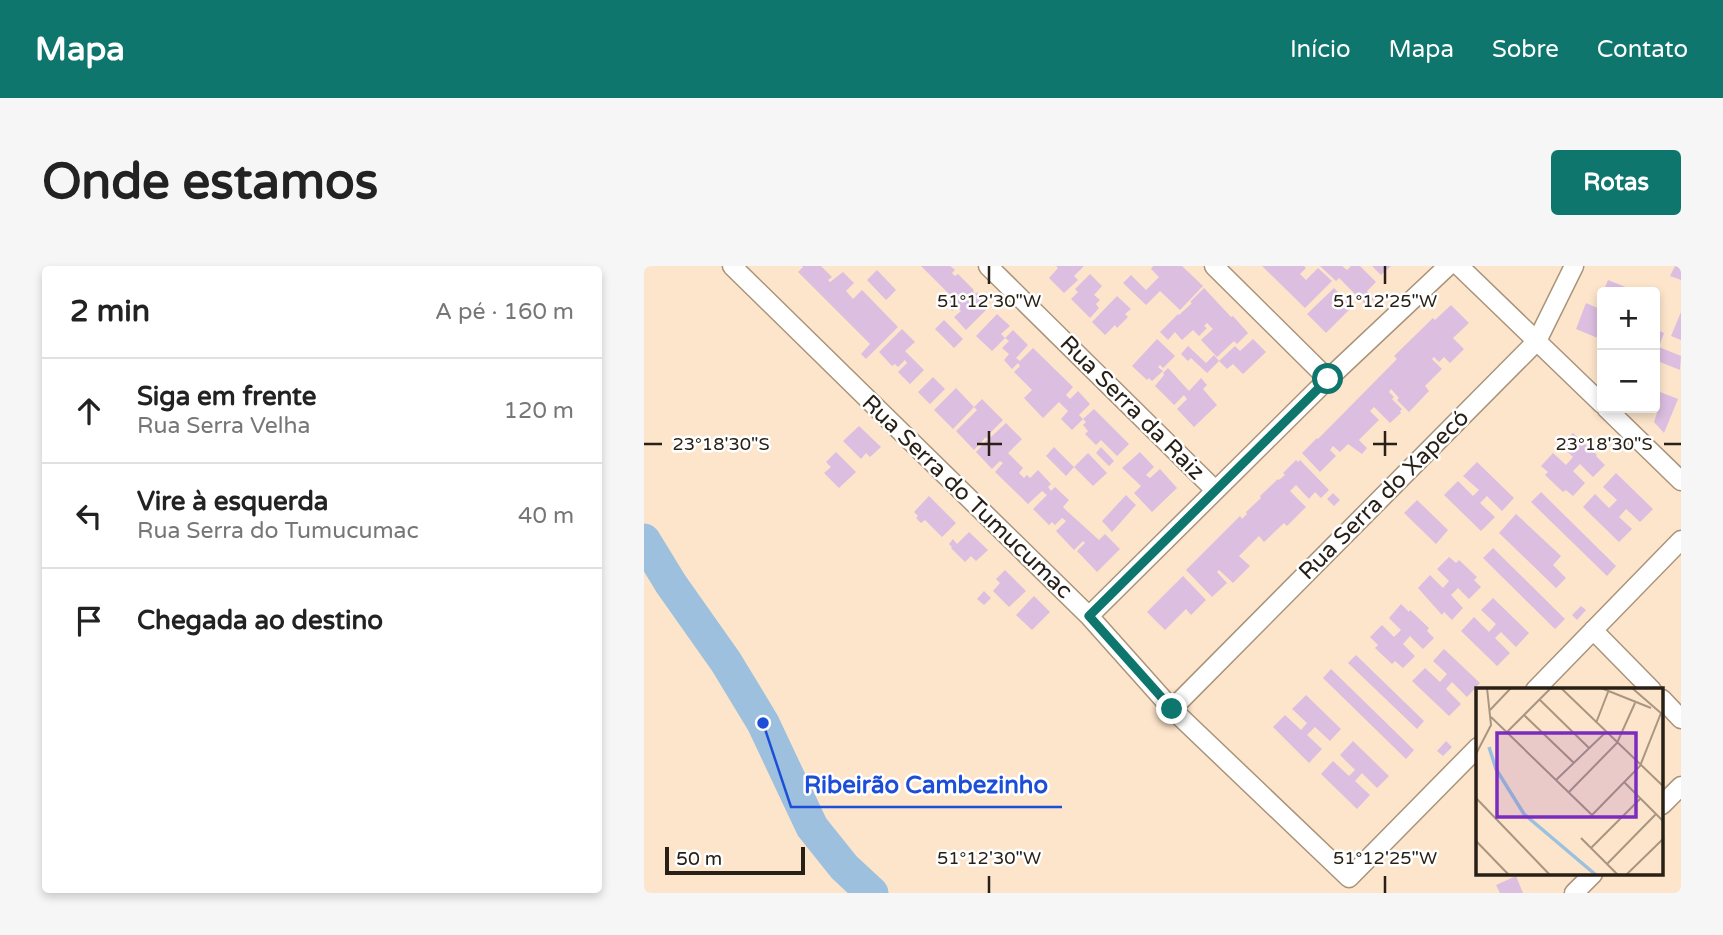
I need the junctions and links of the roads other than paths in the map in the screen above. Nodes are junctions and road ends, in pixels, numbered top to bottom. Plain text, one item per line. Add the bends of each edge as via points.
1 (732, 266) edge
2 (988, 266) edge
3 (1214, 266) edge
4 (1448, 266) edge
5 (1460, 266) edge
6 (1574, 266) edge
7 (1537, 341) junction
8 (1328, 379) junction
9 (1597, 399) edge
10 (1611, 413) edge
11 (1681, 481) edge
12 (1215, 490) junction
13 (1681, 540) edge
14 (1089, 616) junction
15 (1593, 630) junction
16 (1537, 688) edge
17 (1650, 688) edge
18 (1664, 701) edge
19 (1172, 709) junction
20 (1681, 719) edge
21 (1476, 749) edge
22 (1681, 786) edge
23 (1664, 803) edge
24 (1591, 876) edge
25 (1574, 893) edge

1 - 14 street, Rua Serra do Tumucumac
2 - 12 street, Rua Serra da Raiz
3 - 8 street
4 - 8 street
5 - 7 street
6 - 7 street, Rua Serra do Xapecó
7 - 9 street
7 - 19 street, Rua Serra do Xapecó
8 - 12 street
10 - 11 street
12 - 14 street
13 - 15 street
14 - 19 street, Rua Serra do Tumucumac
15 - 16 street
15 - 17 street
18 - 20 street
19 - 21 street, Rua Serra do Tumucumac via 1349,878
22 - 23 street
24 - 25 street

